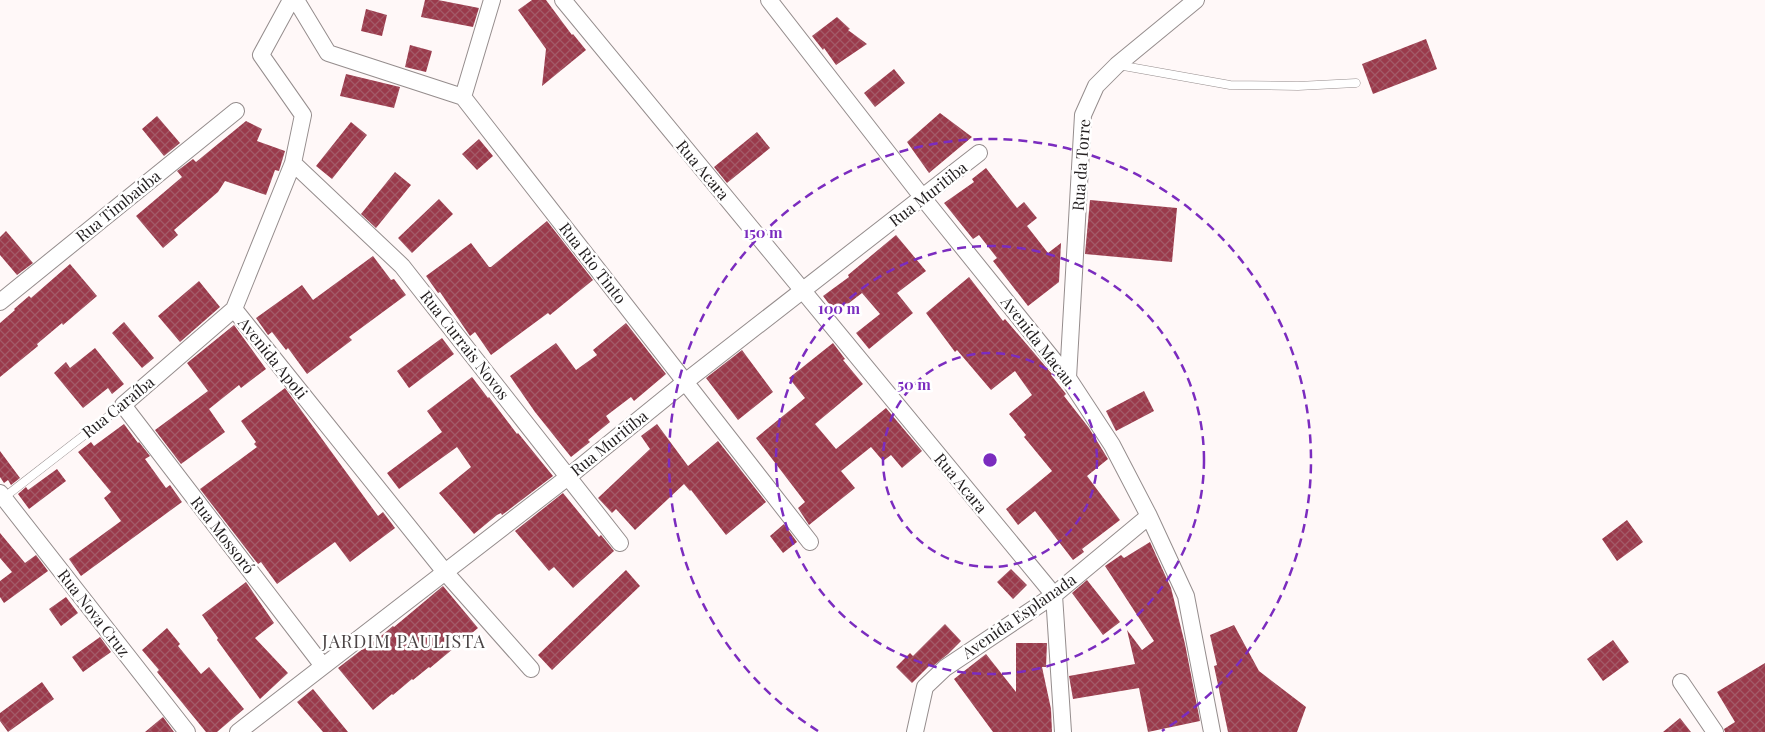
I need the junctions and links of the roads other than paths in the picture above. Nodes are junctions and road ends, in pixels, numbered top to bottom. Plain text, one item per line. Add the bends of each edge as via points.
1 (291, 0) edge
2 (296, 0) edge
3 (492, 0) edge
4 (563, 0) edge
5 (769, 0) edge
6 (1196, 0) edge
7 (1117, 65) junction
8 (1356, 83) dead end
9 (463, 97) junction
10 (236, 111) dead end
11 (979, 154) dead end
12 (293, 163) junction
13 (924, 198) junction
14 (803, 292) junction
15 (0, 302) edge
16 (234, 309) junction
17 (1068, 378) junction
18 (685, 382) junction
19 (123, 405) junction
20 (568, 477) junction
21 (1, 497) edge
22 (1149, 516) junction
23 (810, 542) dead end
24 (620, 543) dead end
25 (445, 572) junction
26 (1054, 595) junction
27 (323, 666) junction
28 (531, 669) dead end
29 (1681, 682) dead end
30 (187, 732) edge
31 (238, 732) edge
32 (915, 732) edge
33 (1063, 732) edge
34 (1212, 732) edge
35 (1715, 732) edge

1 - 12 street, Avenida Apoti via 261,55 303,115
2 - 9 street via 328,53
3 - 9 street
4 - 14 street, Rua Acara
5 - 13 street, Avenida Macau
6 - 7 street, Rua da Torre
7 - 8 lane via 1230,85
7 - 17 street, Rua da Torre via 1096,86 1083,115
9 - 18 street, Rua Rio Tinto
10 - 15 street, Rua Timbaúba
11 - 13 street, Rua Muritiba
12 - 16 street, Avenida Apoti
12 - 20 street, Rua Currais Novos via 402,266
13 - 14 street, Rua Muritiba
13 - 17 street, Avenida Macau
14 - 18 street, Rua Muritiba
14 - 26 street, Rua Acara
16 - 19 street, Rua Caraíba
16 - 25 street, Avenida Apoti
17 - 22 street, Avenida Macau via 1112,445
18 - 20 street, Rua Muritiba
18 - 23 street, Rua Rio Tinto
19 - 21 lane, Rua Caraíba
19 - 27 street, Rua Mossoró
20 - 24 street, Rua Currais Novos
20 - 25 street, Rua Muritiba
21 - 30 street, Rua Nova Cruz
22 - 26 street, Avenida Esplanada
22 - 34 street, Avenida Macau via 1186,596
25 - 27 street, Rua Muritiba
25 - 28 street, Avenida Apoti
26 - 32 street, Avenida Esplanada via 945,668 924,687
26 - 33 street
27 - 31 street, Rua Muritiba
29 - 35 street

